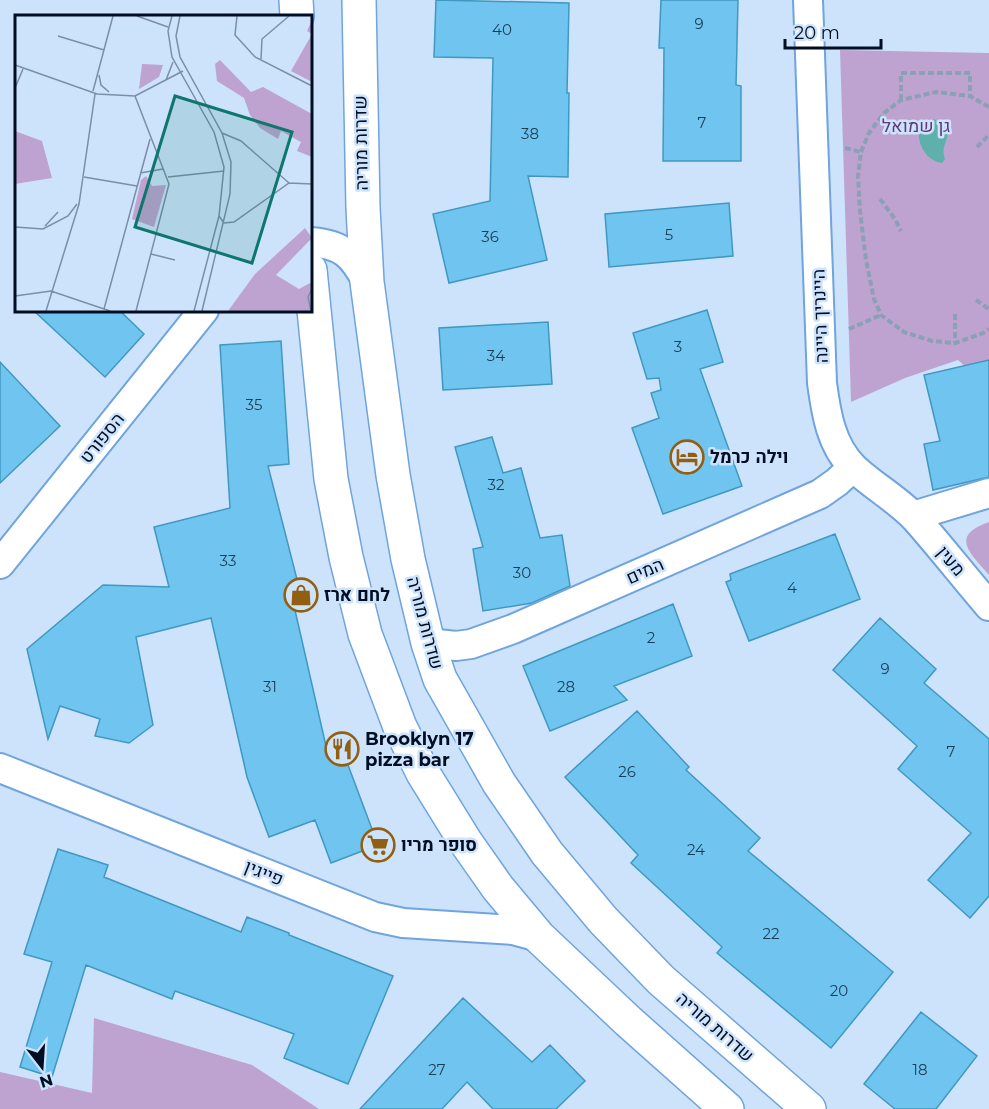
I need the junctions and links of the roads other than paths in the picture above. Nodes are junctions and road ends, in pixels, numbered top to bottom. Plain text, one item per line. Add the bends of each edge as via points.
1 (296, 0) edge
2 (359, 0) edge
3 (808, 0) edge
4 (297, 15) edge
5 (312, 242) edge
6 (367, 282) junction
7 (312, 290) edge
8 (202, 312) edge
9 (853, 467) junction
10 (989, 493) edge
11 (913, 516) junction
12 (0, 564) edge
13 (989, 606) edge
14 (428, 643) junction
15 (0, 768) edge
16 (539, 937) junction
17 (727, 1109) edge
18 (809, 1109) edge

1 - 4 main road
2 - 6 main road, שדרות מוריה
3 - 9 street, היינריך היינה via 822,383 834,436
5 - 6 street via 327,243 345,252
6 - 14 main road, שדרות מוריה via 393,475
7 - 16 main road via 331,479 365,634 400,727 423,773 498,888
8 - 12 street, הספורט
9 - 11 street, היינריך היינה
9 - 14 street, המים via 820,494 513,629 471,644
10 - 11 street
11 - 13 street, מעין
14 - 18 main road, שדרות מוריה via 440,679 493,772 547,853 603,920 661,980
15 - 16 street, פייגין via 375,917 403,923 513,930
16 - 17 main road

